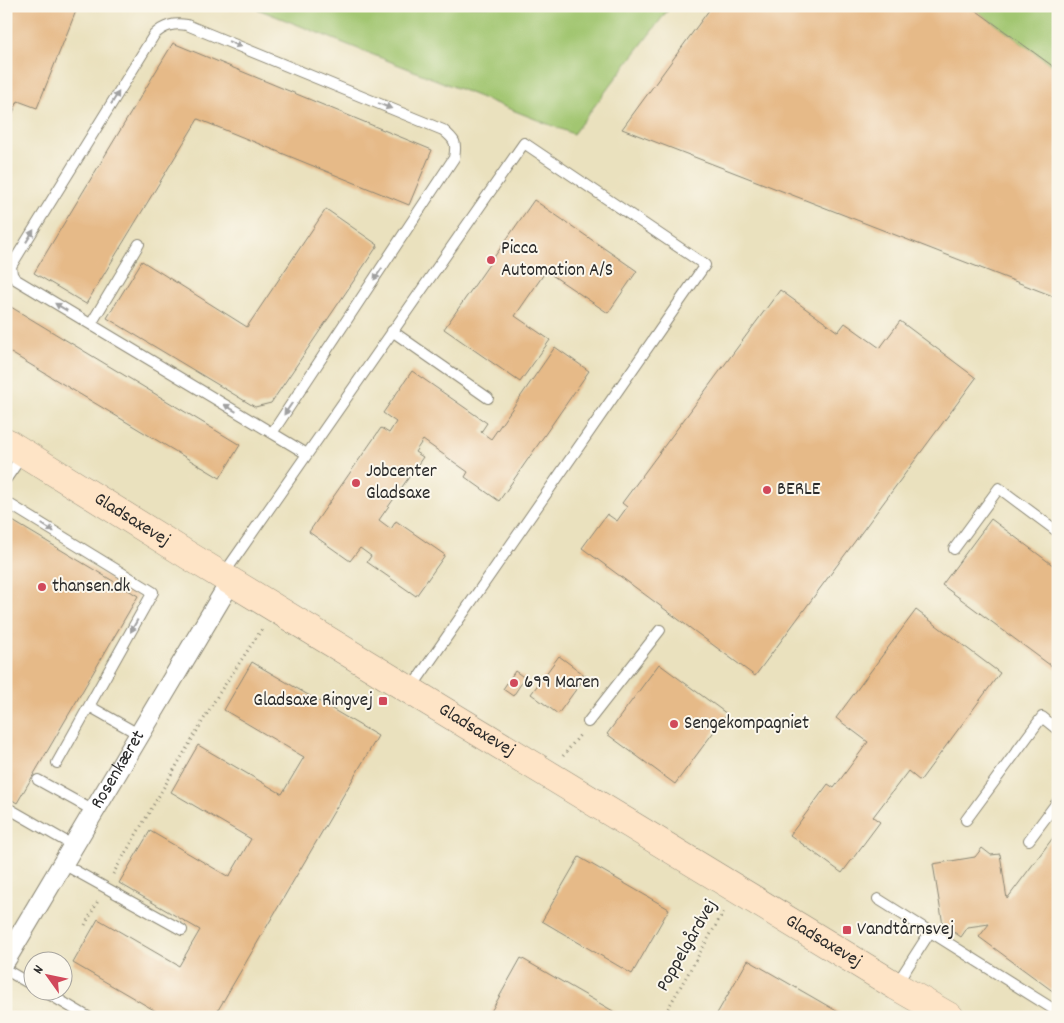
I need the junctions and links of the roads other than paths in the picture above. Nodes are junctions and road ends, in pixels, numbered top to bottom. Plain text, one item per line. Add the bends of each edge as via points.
1 (1052, 6) edge
2 (1058, 10) edge
3 (139, 244) dead end
4 (91, 324) junction
5 (392, 332) junction
6 (488, 398) dead end
7 (272, 433) junction
8 (15, 447) edge
9 (308, 454) junction
10 (6, 479) edge
11 (6, 502) edge
12 (1058, 532) edge
13 (954, 549) dead end
14 (227, 578) junction
15 (660, 630) dead end
16 (410, 690) junction
17 (89, 706) junction
18 (588, 722) road end
19 (1058, 730) edge
20 (140, 735) junction
21 (57, 763) dead end
22 (38, 780) dead end
23 (1058, 801) edge
24 (6, 806) edge
25 (94, 811) junction
26 (966, 820) dead end
27 (1029, 840) dead end
28 (74, 846) junction
29 (63, 864) junction
30 (878, 899) dead end
31 (182, 930) dead end
32 (930, 932) junction
33 (6, 959) edge
34 (6, 970) edge
35 (22, 979) edge
36 (896, 986) junction
37 (59, 1000) edge
38 (1058, 1012) edge
39 (88, 1017) edge
40 (950, 1017) edge

1 - 2 lane
3 - 4 lane
7 -> 4 lane
4 -> 7 lane via 15,279 11,266 161,27 187,25 443,130 454,140 454,158
5 - 6 lane
5 - 9 lane
5 - 16 lane via 524,142 705,265
7 - 9 lane
8 - 10 lane
8 - 14 street, Gladsaxevej
9 - 14 lane
11 -> 17 lane via 153,592
12 - 13 lane via 999,488
14 - 16 street, Gladsaxevej
14 - 20 street, Rosenkæret
15 - 18 lane
16 - 36 street, Gladsaxevej
17 - 20 lane
17 - 21 lane
19 - 26 lane via 1042,717
20 - 25 street, Rosenkæret
22 - 25 lane
23 - 27 lane
24 - 28 lane
25 - 28 street, Rosenkæret
28 - 29 street, Rosenkæret
29 - 31 lane
29 - 33 street, Rosenkæret
30 - 32 lane
32 - 36 lane
32 - 38 lane
34 - 35 lane
36 - 40 street, Gladsaxevej
37 - 39 lane

